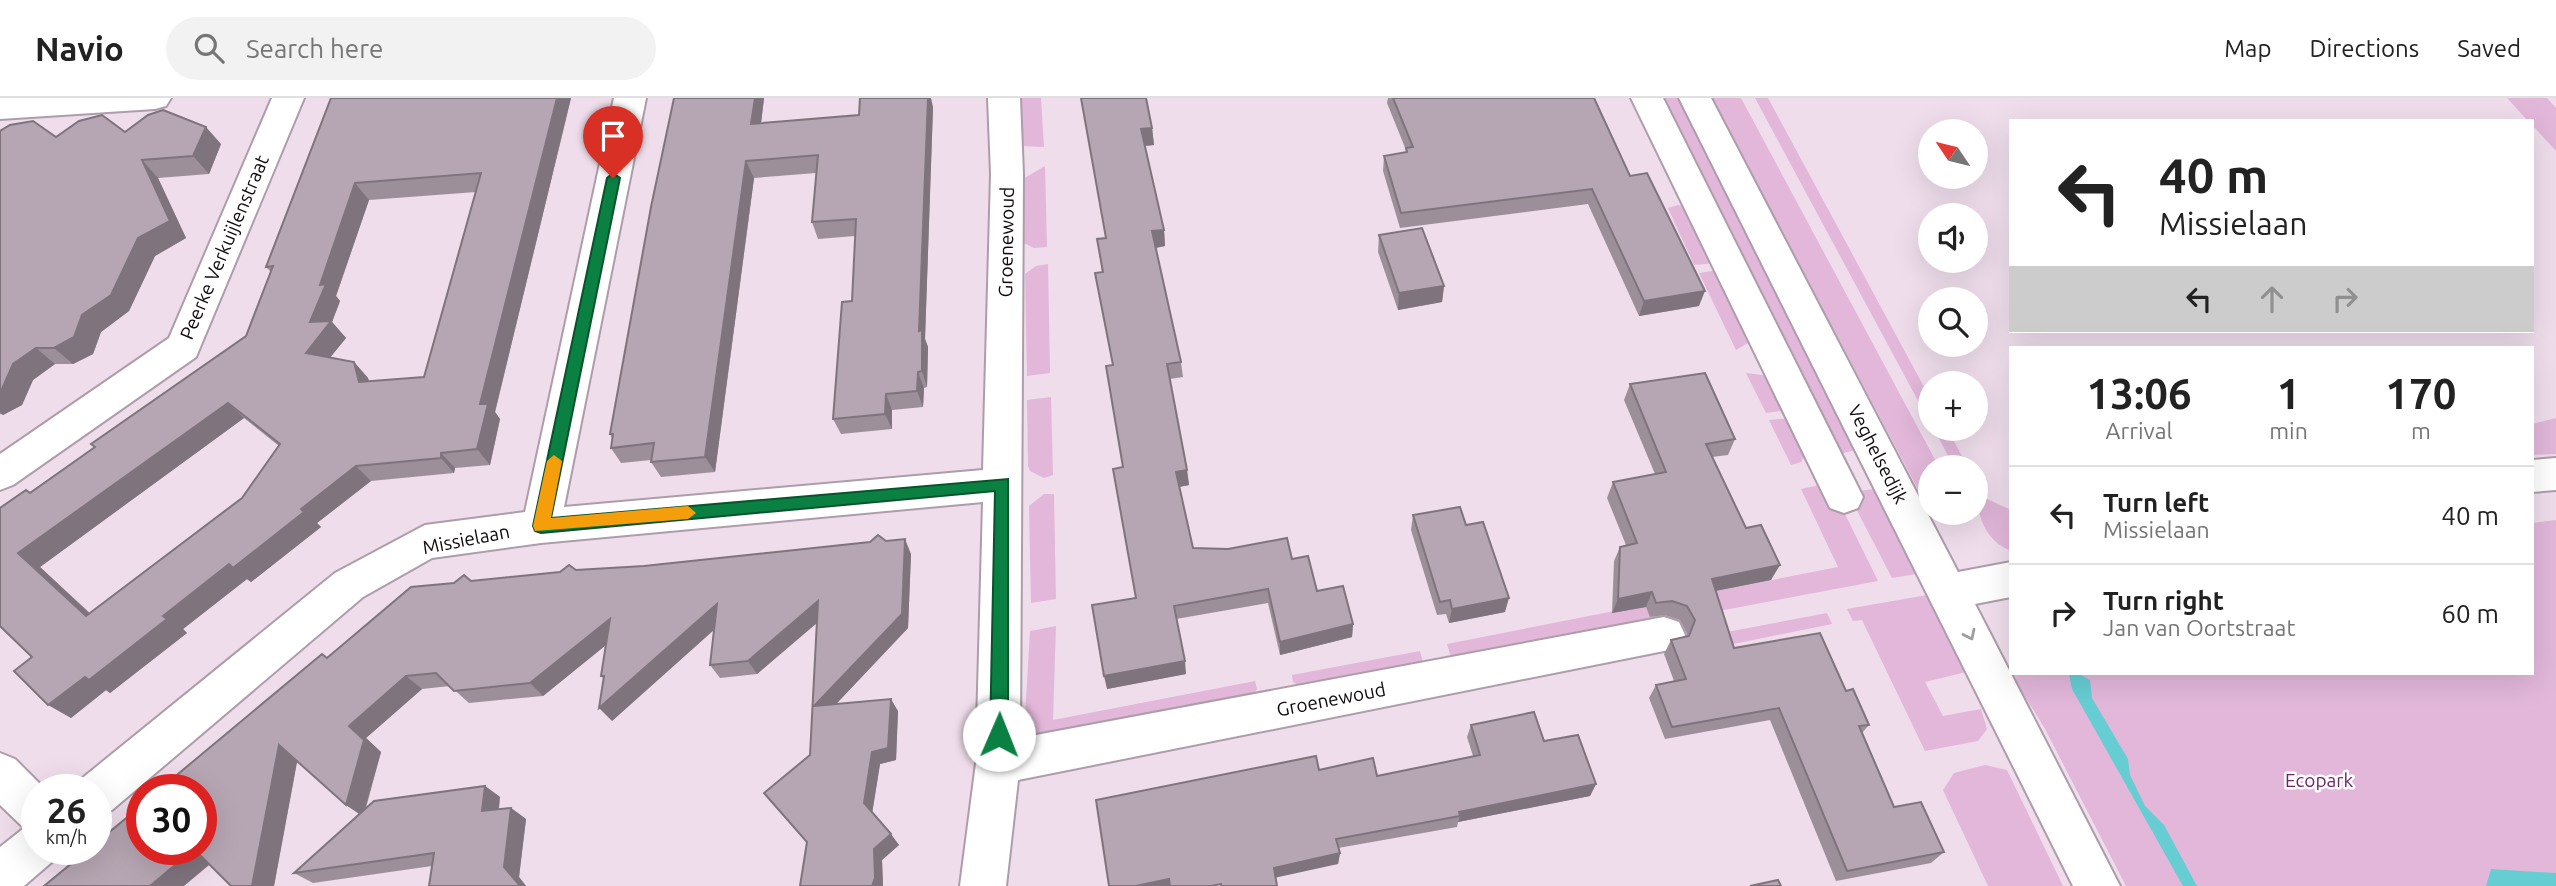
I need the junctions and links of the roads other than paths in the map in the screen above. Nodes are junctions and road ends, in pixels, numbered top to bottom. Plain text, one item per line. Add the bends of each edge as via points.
1 (155, 98) edge
2 (288, 98) edge
3 (630, 98) edge
4 (1004, 98) edge
5 (1647, 98) edge
6 (1695, 98) edge
7 (0, 108) edge
8 (0, 474) edge
9 (2556, 474) edge
10 (2534, 476) edge
11 (1003, 484) junction
12 (1844, 497) dead end
13 (541, 526) junction
14 (2009, 579) edge
15 (1949, 592) junction
16 (1664, 635) dead end
17 (998, 763) junction
18 (0, 774) edge
19 (112, 782) edge
20 (21, 796) edge
21 (21, 859) edge
22 (0, 877) edge
23 (983, 886) edge
24 (2097, 886) edge

1 - 7 street
2 - 8 street, Peerke Verkuijlenstraat via 183,347
3 - 13 street
4 - 11 street, Groenewoud
5 - 12 street
6 - 15 street, Veghelsedijk
9 - 10 street
11 - 13 street, Missielaan
11 - 17 street, Groenewoud
13 - 19 street, Missielaan via 425,542 349,585
14 - 15 street
15 -> 24 street, Veghelsedijk
16 - 17 street, Groenewoud
17 - 23 street, Groenewoud
18 - 20 street
21 - 22 street

